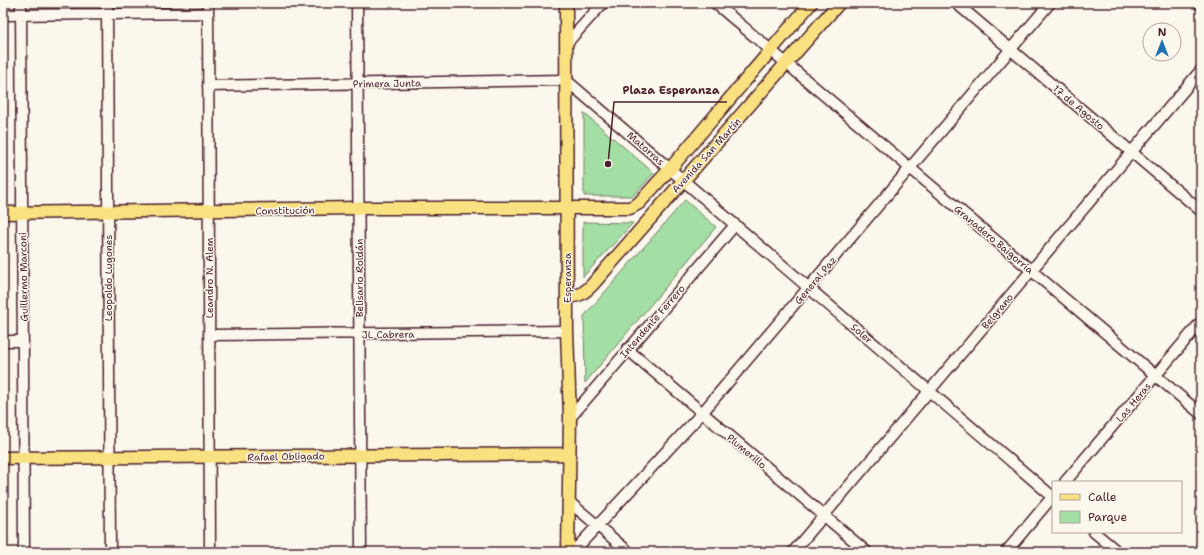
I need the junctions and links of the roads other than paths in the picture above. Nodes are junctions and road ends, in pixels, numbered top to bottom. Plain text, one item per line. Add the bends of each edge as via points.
1 (21, 3) edge
2 (107, 3) edge
3 (357, 3) edge
4 (566, 3) edge
5 (603, 3) edge
6 (715, 3) edge
7 (811, 3) edge
8 (839, 3) edge
9 (956, 3) edge
10 (1050, 3) edge
11 (208, 8) edge
12 (21, 14) junction
13 (107, 14) junction
14 (3, 15) edge
15 (566, 44) junction
16 (1011, 49) junction
17 (771, 50) junction
18 (787, 64) junction
19 (1201, 70) edge
20 (566, 80) junction
21 (358, 83) junction
22 (208, 86) junction
23 (1132, 152) junction
24 (910, 167) junction
25 (670, 169) junction
26 (683, 180) junction
27 (359, 208) junction
28 (567, 208) junction
29 (209, 211) junction
30 (1201, 211) edge
31 (22, 212) junction
32 (108, 212) junction
33 (3, 213) edge
34 (735, 225) junction
35 (1032, 270) junction
36 (809, 287) junction
37 (567, 296) junction
38 (1201, 322) edge
39 (567, 331) junction
40 (360, 334) junction
41 (209, 335) junction
42 (3, 341) edge
43 (23, 341) junction
44 (627, 349) junction
45 (1156, 376) junction
46 (929, 391) junction
47 (702, 413) junction
48 (1201, 414) edge
49 (570, 418) junction
50 (569, 454) junction
51 (360, 455) junction
52 (209, 457) junction
53 (3, 458) edge
54 (24, 458) junction
55 (109, 458) junction
56 (1066, 481) edge
57 (1052, 495) edge
58 (1052, 497) edge
59 (568, 501) junction
60 (824, 516) junction
61 (599, 526) junction
62 (1095, 533) edge
63 (24, 552) edge
64 (110, 552) edge
65 (210, 552) edge
66 (361, 552) edge
67 (568, 552) edge
68 (573, 552) edge
69 (629, 552) edge
70 (793, 552) edge
71 (867, 552) edge
72 (1006, 552) edge
73 (1118, 552) edge

1 - 12 street, Guillermo Marconi
2 - 13 street, Leopoldo Lugones
3 - 21 street, Belisario Roldán
4 - 15 main road, Esperanza
5 - 15 street
6 - 17 street, Granadero Baigorria
7 - 17 main road, Avenida San Martín
8 - 18 main road, Avenida San Martín
9 - 16 street, 17 de Agosto
10 - 16 street, General Paz
11 - 13 street
11 - 22 street, Leandro N. Alem
12 - 13 street
12 - 14 street
12 - 31 street, Guillermo Marconi
13 - 32 street, Leopoldo Lugones
15 - 20 main road, Esperanza
16 - 23 street, 17 de Agosto
16 - 24 street, General Paz
17 - 18 street, Granadero Baigorria
17 - 25 main road, Avenida San Martín
18 - 24 street, Granadero Baigorria
18 - 26 main road, Avenida San Martín
19 - 23 street, Belgrano
20 - 21 street, Primera Junta
20 - 25 street, Matorras
20 - 28 main road, Esperanza
21 - 22 street, Primera Junta
21 - 27 street, Belisario Roldán
22 - 29 street, Leandro N. Alem
23 - 30 street, 17 de Agosto
23 - 35 street, Belgrano
24 - 35 street, Granadero Baigorria
24 - 36 street, General Paz
25 - 26 street, Soler
25 - 28 main road, Avenida San Martín via 639,203 630,208
26 - 34 street, Soler
26 - 37 main road, Avenida San Martín via 592,285 582,294
27 - 28 main road, Constitución
27 - 29 main road, Constitución
27 - 40 street, Belisario Roldán
28 - 37 main road, Esperanza
29 - 32 main road, Constitución
29 - 41 street, Leandro N. Alem
31 - 32 main road, Constitución
31 - 33 main road, Constitución
31 - 43 street, Guillermo Marconi
32 - 55 street, Leopoldo Lugones
34 - 36 street, Soler
34 - 44 street, Intendente Ferrero
35 - 45 street, Granadero Baigorria
35 - 46 street, Belgrano
36 - 46 street, Soler
36 - 47 street, General Paz
37 - 39 main road, Esperanza
38 - 45 street, Las Heras
39 - 40 street, JL Cabrera
39 - 49 main road, Esperanza
40 - 41 street, JL Cabrera
40 - 51 street, Belisario Roldán
41 - 52 street, Leandro N. Alem
42 - 43 street
43 - 54 street, Guillermo Marconi
44 - 47 street, Plumerillo
44 - 49 street, Intendente Ferrero
45 - 48 street, Granadero Baigorria
45 - 56 street, Las Heras
46 - 57 street, Soler
46 - 60 street, Belgrano
47 - 60 street, Plumerillo
47 - 61 street, General Paz
49 - 50 main road, Esperanza
50 - 51 main road, Rafael Obligado
50 - 59 main road, Esperanza
51 - 52 main road, Rafael Obligado
51 - 66 street, Belisario Roldán
52 - 55 main road, Rafael Obligado
52 - 65 street, Leandro N. Alem
53 - 54 main road, Rafael Obligado
54 - 55 main road, Rafael Obligado
54 - 63 street, Guillermo Marconi
55 - 64 street, Leopoldo Lugones
58 - 72 street
59 - 61 street
59 - 67 main road, Esperanza
60 - 70 street, Belgrano
60 - 71 street, Plumerillo
61 - 68 street, General Paz
61 - 69 street
62 - 73 street

